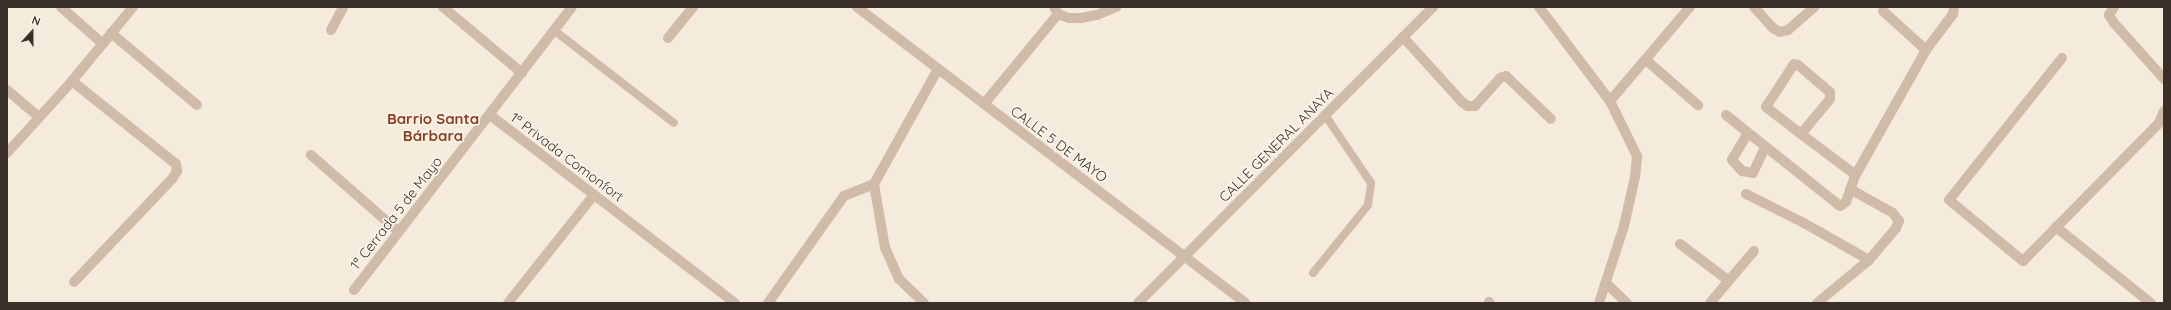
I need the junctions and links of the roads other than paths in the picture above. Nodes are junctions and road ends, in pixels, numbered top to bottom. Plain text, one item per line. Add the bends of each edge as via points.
1 (61, 7) edge
2 (133, 7) edge
3 (343, 7) edge
4 (443, 7) edge
5 (572, 7) edge
6 (693, 7) edge
7 (857, 7) edge
8 (1116, 7) edge
9 (1433, 7) edge
10 (1539, 7) edge
11 (1690, 7) edge
12 (1754, 7) edge
13 (1814, 7) edge
14 (1954, 7) edge
15 (2114, 7) edge
16 (1056, 10) edge
17 (1883, 11) dead end
18 (331, 30) dead end
19 (555, 31) junction
20 (111, 33) junction
21 (1403, 37) junction
22 (668, 38) dead end
23 (102, 44) junction
24 (1926, 50) junction
25 (2062, 58) dead end
26 (1646, 60) junction
27 (938, 69) junction
28 (522, 73) junction
29 (2164, 79) edge
30 (72, 81) junction
31 (7, 90) edge
32 (1610, 101) junction
33 (984, 104) junction
34 (197, 105) dead end
35 (1698, 105) dead end
36 (2164, 111) edge
37 (1325, 115) junction
38 (1726, 115) dead end
39 (490, 116) junction
40 (38, 117) junction
41 (1551, 119) dead end
42 (674, 122) dead end
43 (2162, 125) edge
44 (1748, 133) junction
45 (1801, 134) junction
46 (1765, 147) junction
47 (7, 153) edge
48 (311, 155) dead end
49 (1855, 176) junction
50 (874, 184) junction
51 (1850, 189) junction
52 (1746, 194) dead end
53 (594, 195) junction
54 (2056, 227) junction
55 (399, 232) junction
56 (1680, 244) dead end
57 (1754, 251) dead end
58 (1185, 257) junction
59 (1869, 260) junction
60 (1313, 273) dead end
61 (1729, 281) junction
62 (74, 282) dead end
63 (1606, 283) junction
64 (354, 290) dead end
65 (1821, 302) edge
66 (508, 303) edge
67 (735, 303) edge
68 (768, 303) edge
69 (924, 303) edge
70 (1138, 303) edge
71 (1245, 303) edge
72 (1599, 303) edge
73 (1627, 303) edge
74 (1710, 303) edge
75 (2151, 303) edge

1 - 23 street
2 - 20 street
3 - 18 street
4 - 28 street
5 - 19 street, 1ª Privada Comonfort
6 - 22 street
7 - 27 street, CALLE 5 DE MAYO
8 - 16 street via 1081,18 1069,18
9 - 21 street, CALLE GENERAL ANAYA
10 - 32 street
11 - 26 street
12 - 13 street via 1780,32 1788,30
14 - 24 street via 1953,14
15 - 29 street via 2109,15 2114,23
16 - 33 street
17 - 24 street
19 - 28 street, 1ª Privada Comonfort
19 - 42 lane
20 - 23 street
20 - 34 street
21 - 37 street, CALLE GENERAL ANAYA
21 - 41 street via 1468,106 1475,106 1500,78 1506,76
23 - 30 street
24 - 49 street
25 - 54 street via 1949,200 2023,261
26 - 32 street
26 - 35 street
27 - 33 street, CALLE 5 DE MAYO
27 - 50 street
28 - 39 street, 1ª Privada Comonfort
30 - 40 street
30 - 62 street via 176,164 177,171
31 - 40 street
32 - 63 street via 1637,156 1624,226
33 - 58 street, CALLE 5 DE MAYO
36 - 43 street
37 - 58 street, CALLE GENERAL ANAYA
37 - 60 lane via 1371,183 1368,205
38 - 44 street
39 - 53 street, 1ª Privada Comonfort
39 - 55 street, 1ª Cerrada 5 de Mayo
40 - 47 street
43 - 54 street
44 - 46 street
44 - 46 street via 1732,160 1742,170 1753,173
45 - 45 street via 1766,107 1792,66 1798,64 1830,92 1830,98
45 - 49 street
46 - 51 street via 1840,206 1846,202
48 - 55 street
49 - 51 street
50 - 68 street via 844,196
50 - 69 street via 885,248 899,278
51 - 59 street via 1893,212 1899,221
52 - 59 street
53 - 66 street
53 - 67 street, 1ª Privada Comonfort
54 - 75 street
55 - 64 street, 1ª Cerrada 5 de Mayo
56 - 61 street
57 - 61 street
58 - 70 street, CALLE GENERAL ANAYA
58 - 71 street, CALLE 5 DE MAYO
59 - 65 street
61 - 74 street
63 - 72 street
63 - 73 street

